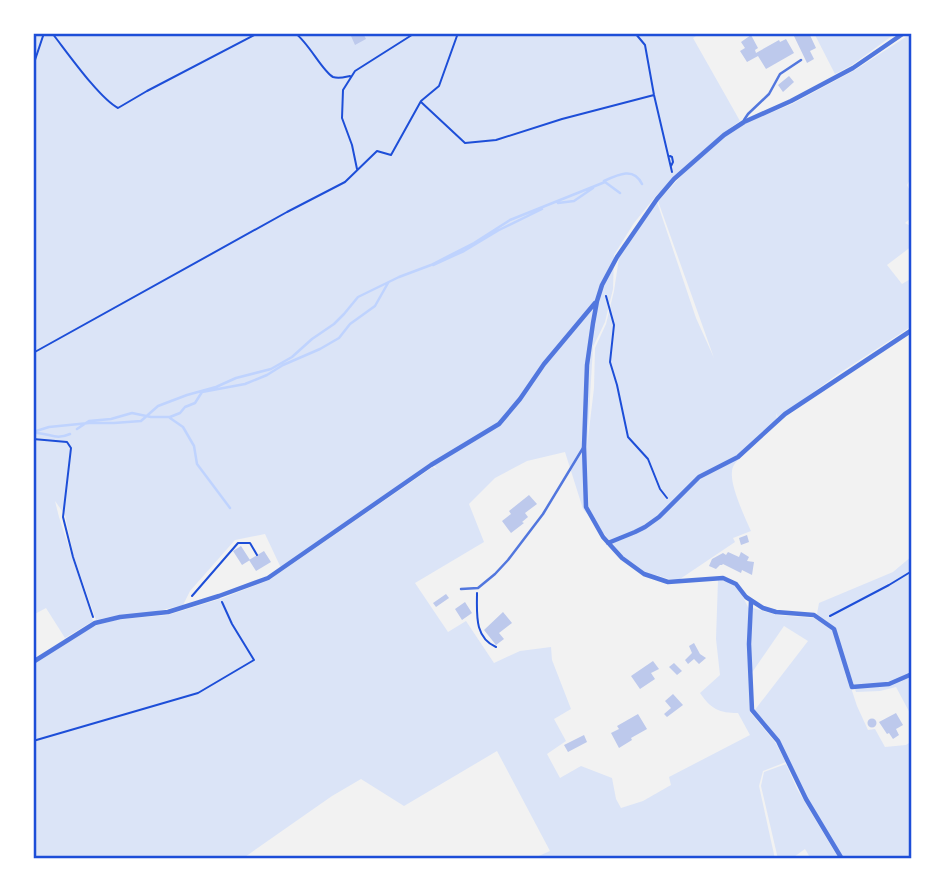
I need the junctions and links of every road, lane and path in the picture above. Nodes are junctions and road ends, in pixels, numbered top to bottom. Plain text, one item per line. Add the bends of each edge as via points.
1 (44, 33) edge
2 (52, 33) edge
3 (258, 33) edge
4 (295, 33) edge
5 (415, 33) edge
6 (458, 33) edge
7 (635, 33) edge
8 (904, 33) edge
9 (801, 60) dead end
10 (33, 66) edge
11 (352, 76) junction
12 (654, 95) junction
13 (421, 101) junction
14 (744, 122) junction
15 (358, 170) junction
16 (674, 180) junction
17 (603, 285) junction
18 (597, 301) junction
19 (912, 330) edge
20 (33, 353) edge
21 (33, 439) edge
22 (584, 447) junction
23 (671, 503) junction
24 (608, 543) junction
25 (257, 555) dead end
26 (912, 571) edge
27 (478, 588) junction
28 (461, 589) dead end
29 (219, 596) junction
30 (751, 601) junction
31 (186, 607) junction
32 (823, 621) junction
33 (95, 623) junction
34 (496, 647) dead end
35 (33, 662) edge
36 (912, 674) edge
37 (33, 741) edge
38 (842, 859) edge

1 - 10 path
2 - 3 path via 118,108
4 - 11 path via 330,75
5 - 11 path
6 - 13 path via 439,86
7 - 12 path via 645,45
8 - 14 street via 842,74
9 - 14 lane via 780,74
11 - 15 path via 343,90 342,118
12 - 13 path via 496,140 465,143
12 - 16 path
13 - 15 path via 391,155 377,151
14 - 16 street
15 - 20 path via 345,183
16 - 17 street via 623,247
17 - 18 street
17 - 23 path via 614,325 610,362 628,437 648,459
18 - 22 street via 587,365
18 - 29 street via 499,424 431,465 268,578
19 - 23 street via 785,414 738,457 699,477
21 - 33 path via 67,442 71,448 63,517
22 - 24 street via 586,507
22 - 27 lane via 526,538
23 - 24 street via 645,527
24 - 30 street via 644,574 668,582 723,578 736,584
25 - 31 path via 250,543 238,542
26 - 32 path
27 - 28 lane
27 - 34 path via 479,633
29 - 31 street
29 - 37 path via 254,660 198,693
30 - 32 street via 769,611 814,615
30 - 38 street via 752,710 778,741
31 - 33 street
32 - 36 street via 834,629 852,687 889,684
33 - 35 street

